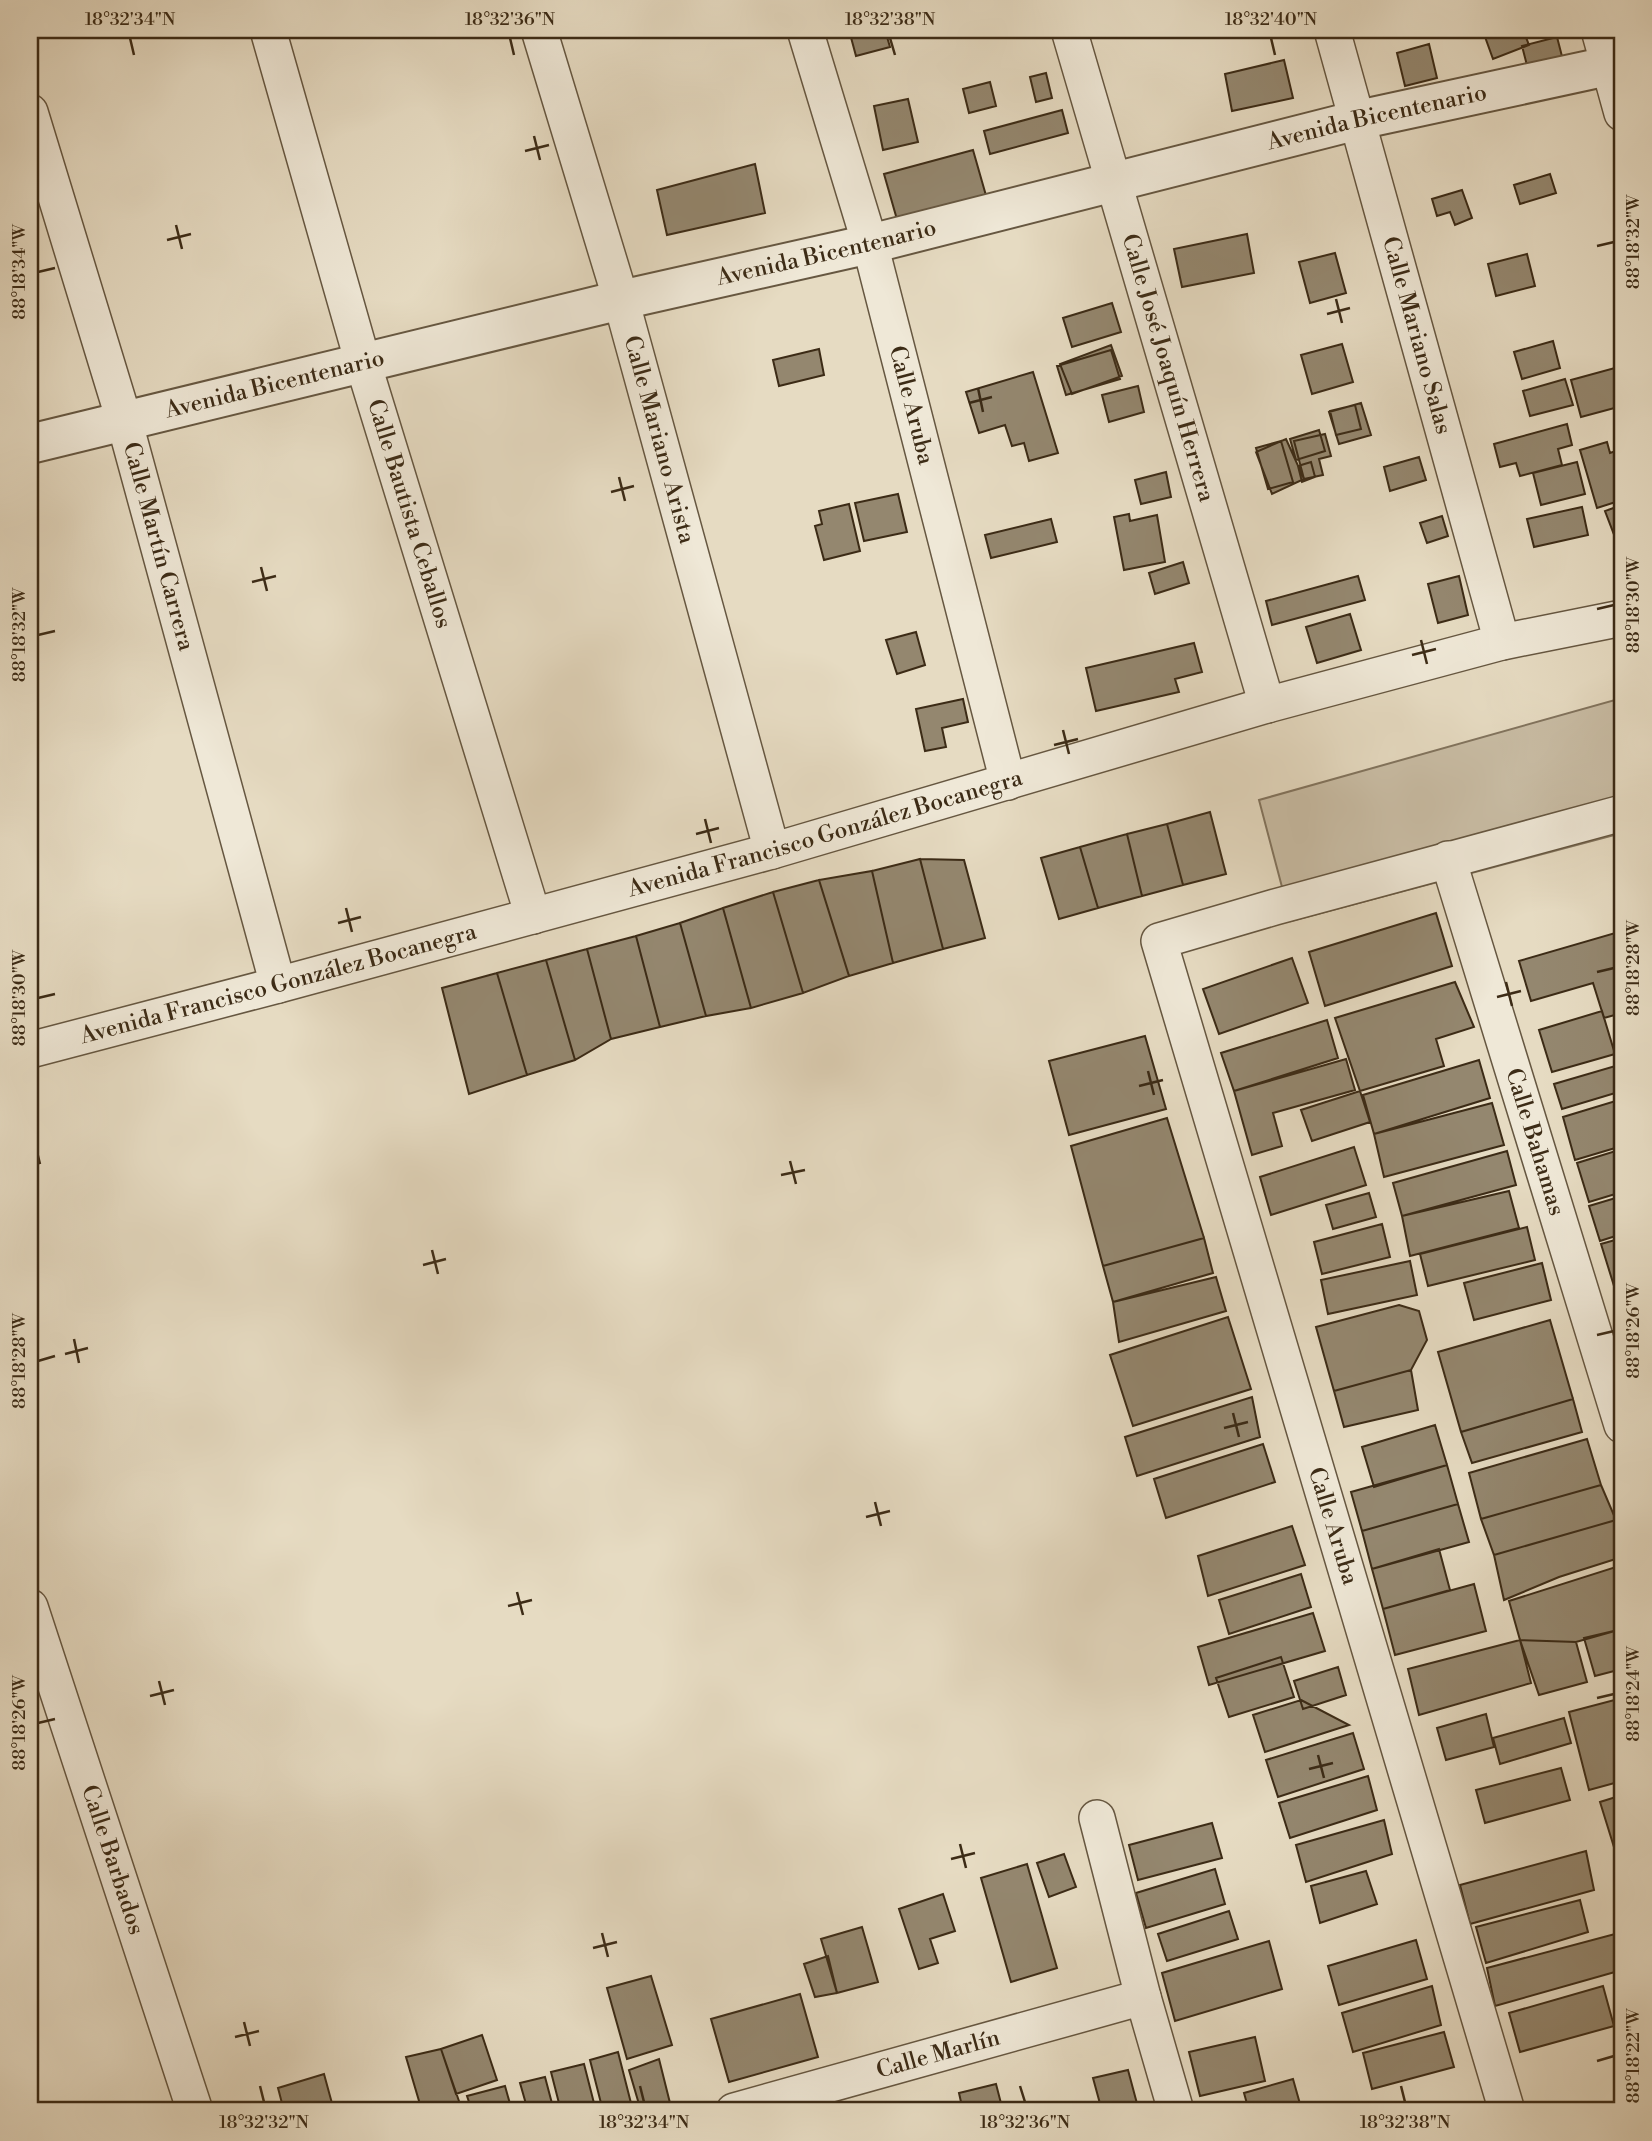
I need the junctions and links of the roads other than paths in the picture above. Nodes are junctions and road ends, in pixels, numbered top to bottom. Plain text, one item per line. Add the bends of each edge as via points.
1 (268, 30) edge
2 (539, 30) edge
3 (805, 30) edge
4 (1069, 30) edge
5 (1332, 30) edge
6 (1599, 30) edge
7 (1616, 64) edge
8 (30, 112) edge
9 (1622, 113) edge
10 (1358, 120) junction
11 (1112, 182) junction
12 (870, 244) junction
13 (621, 300) junction
14 (363, 363) junction
15 (124, 420) junction
16 (30, 444) edge
17 (1622, 618) edge
18 (1502, 642) junction
19 (1267, 705) junction
20 (1008, 782) junction
21 (1622, 813) edge
22 (772, 851) junction
23 (1448, 859) junction
24 (533, 916) junction
25 (278, 985) junction
26 (30, 1050) edge
27 (1622, 1425) edge
28 (30, 1607) edge
29 (1097, 1818) dead end
30 (1143, 1997) junction
31 (195, 2111) edge
32 (734, 2111) edge
33 (1176, 2111) edge
34 (1507, 2111) edge

1 - 14 street, Calle Bautista Ceballos
2 - 13 street, Calle Mariano Arista
3 - 12 street, Calle Aruba
4 - 11 street, Calle José Joaquín Herrera
5 - 10 street, Calle Mariano Salas
6 - 7 street
7 - 9 street
7 - 10 street, Avenida Bicentenario
8 - 15 street, Calle Martín Carrera
10 - 11 street, Avenida Bicentenario
10 - 18 street, Calle Mariano Salas
11 - 12 street, Avenida Bicentenario
11 - 19 street, Calle José Joaquín Herrera
12 - 13 street, Avenida Bicentenario
12 - 20 street, Calle Aruba
13 - 14 street, Avenida Bicentenario
13 - 22 street, Calle Mariano Arista
14 - 15 street, Avenida Bicentenario
14 - 24 street, Calle Bautista Ceballos
15 - 16 street, Avenida Bicentenario
15 - 25 street, Calle Martín Carrera
17 - 18 street, Avenida Francisco González Bocanegra
18 - 19 street, Avenida Francisco González Bocanegra
19 - 20 street, Avenida Francisco González Bocanegra
20 - 22 street, Avenida Francisco González Bocanegra
21 - 23 street
22 - 24 street, Avenida Francisco González Bocanegra
23 - 27 street, Calle Bahamas
23 - 34 street, Calle Aruba via 1159,941
24 - 25 street, Avenida Francisco González Bocanegra
25 - 26 street, Avenida Francisco González Bocanegra
28 - 31 street, Calle Barbados
29 - 30 street
30 - 32 street, Calle Marlín
30 - 33 street

